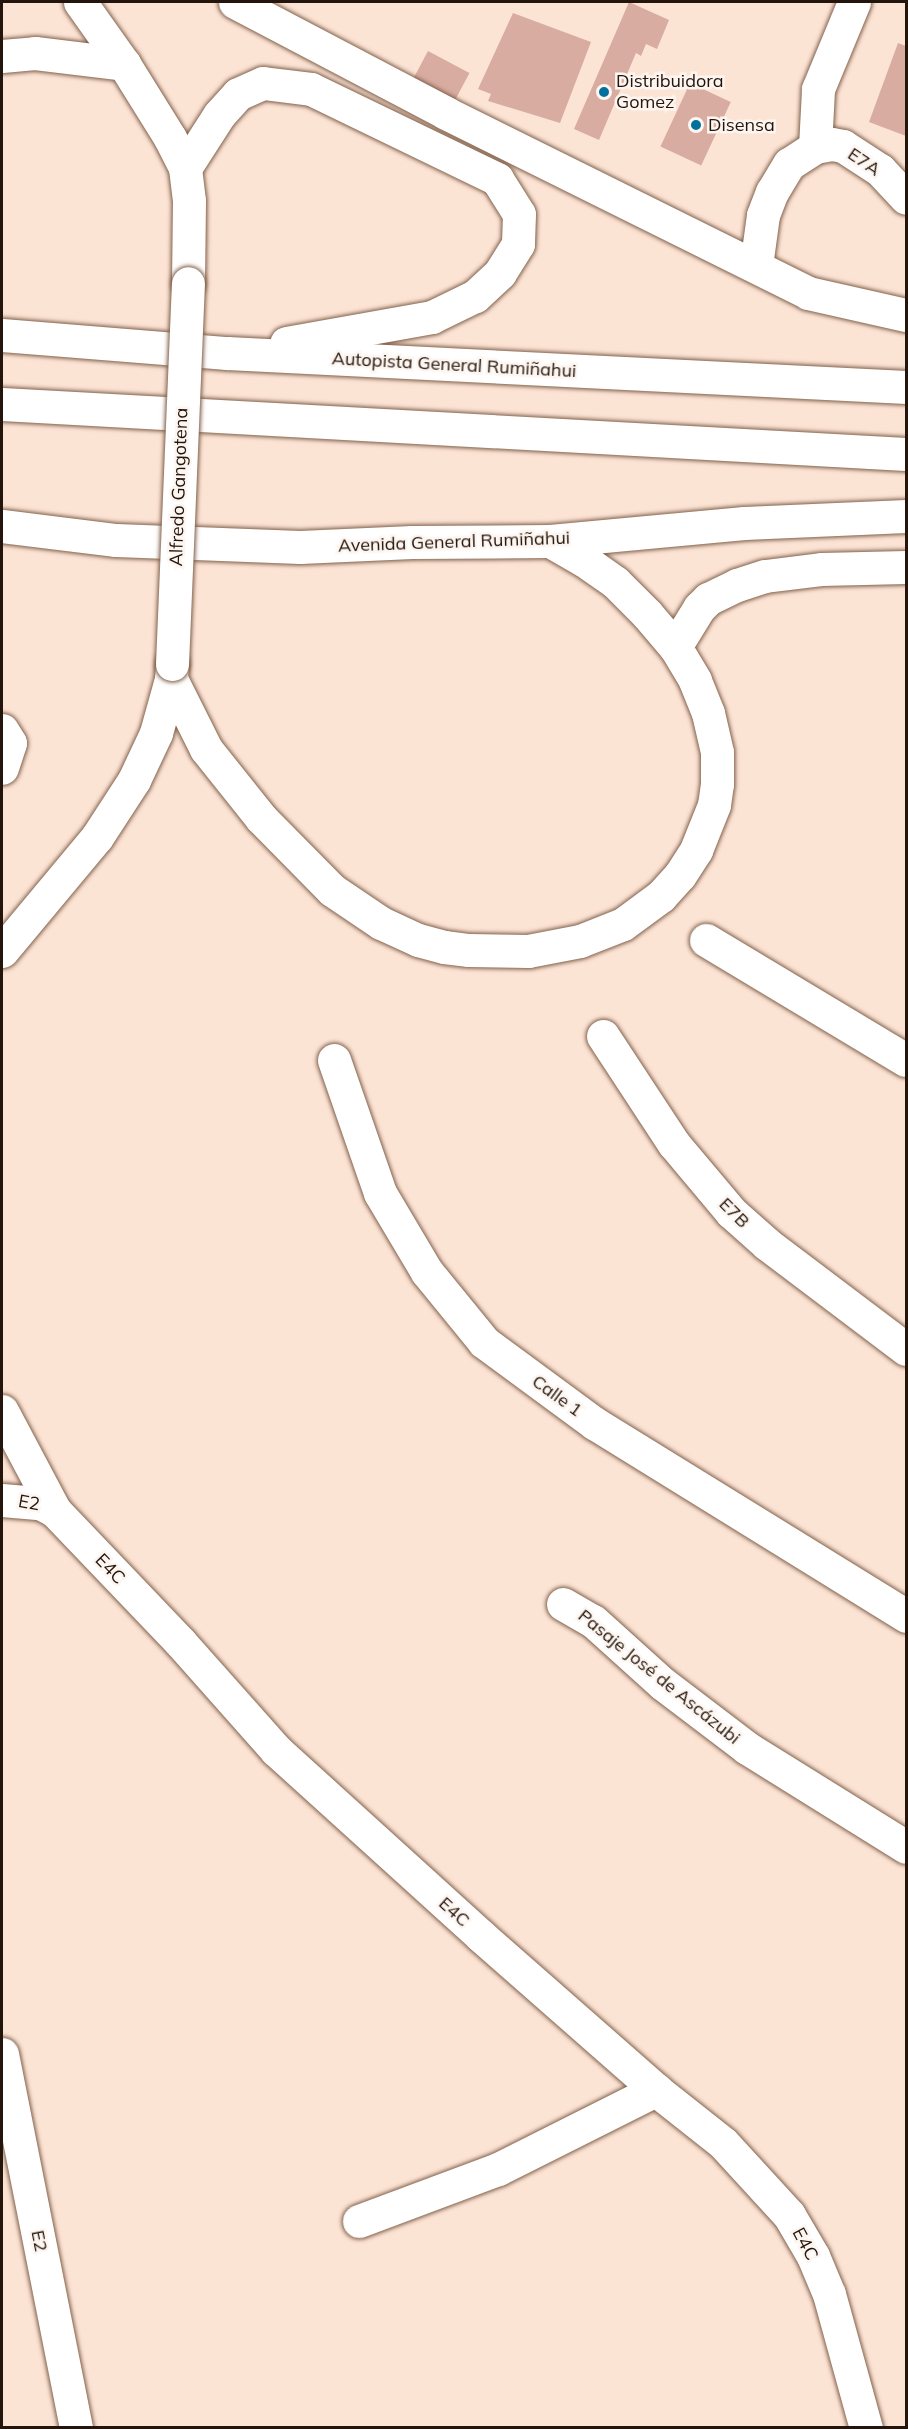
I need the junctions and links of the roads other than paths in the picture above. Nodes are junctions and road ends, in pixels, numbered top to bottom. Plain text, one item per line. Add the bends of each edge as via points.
1 (80, 2) edge
2 (236, 2) edge
3 (854, 2) edge
4 (2, 56) edge
5 (124, 64) junction
6 (815, 147) junction
7 (184, 168) junction
8 (906, 198) edge
9 (756, 266) junction
10 (906, 315) edge
11 (2, 335) edge
12 (227, 353) junction
13 (906, 387) edge
14 (2, 404) edge
15 (906, 454) edge
16 (906, 516) edge
17 (2, 526) edge
18 (550, 541) junction
19 (906, 567) edge
20 (675, 647) junction
21 (171, 671) junction
22 (2, 730) edge
23 (2, 768) edge
24 (706, 940) dead end
25 (2, 951) edge
26 (603, 1036) dead end
27 (334, 1060) dead end
28 (906, 1060) edge
29 (906, 1349) edge
30 (2, 1411) edge
31 (2, 1500) edge
32 (55, 1511) junction
33 (563, 1604) dead end
34 (906, 1616) edge
35 (906, 1847) edge
36 (2, 2054) edge
37 (656, 2090) junction
38 (359, 2222) dead end
39 (75, 2427) edge
40 (866, 2427) edge

1 - 5 main road, Alfredo Gangotena
2 - 9 main road via 446,112
3 - 6 main road via 818,89
4 - 5 main road via 35,53
5 - 7 main road, Alfredo Gangotena
6 - 8 main road, E7A via 843,146 880,170
6 - 9 main road via 789,164 772,192 763,215
7 - 12 main road via 238,94 262,83 311,89 496,179 519,214 518,244 500,273 475,296 443,312
7 - 21 main road, Alfredo Gangotena, bridge via 189,193 188,283
9 - 10 main road via 808,293
11 - 12 main road, Autopista General Rumiñahui
12 - 13 main road, Autopista General Rumiñahui
14 - 15 main road
16 - 18 main road, Avenida General Rumiñahui via 744,523
17 - 18 main road, Avenida General Rumiñahui via 116,540 300,547
18 - 20 main road via 615,582
19 - 20 main road via 821,569 765,576 737,585 708,599
20 - 21 main road via 695,680 717,752 714,805 696,850 661,896 622,924 580,941 528,951 469,950 418,940 381,923 332,890 261,818 206,749
21 - 25 main road, Alfredo Gangotena via 156,733 134,780 97,837
22 - 23 main road via 10,743
24 - 28 main road
26 - 29 main road, E7B via 674,1144 731,1212 767,1244
27 - 34 main road, Calle 1 via 380,1193 427,1272 484,1342 594,1423
30 - 32 main road, E4C
31 - 32 main road, E2 via 40,1503
32 - 37 main road, E4C via 182,1643 276,1750
33 - 35 main road, Pasaje José de Ascázubi via 593,1621 656,1677 747,1748
36 - 39 main road, E2
37 - 38 main road via 498,2169
37 - 40 main road, E4C via 723,2143 789,2215 829,2294

